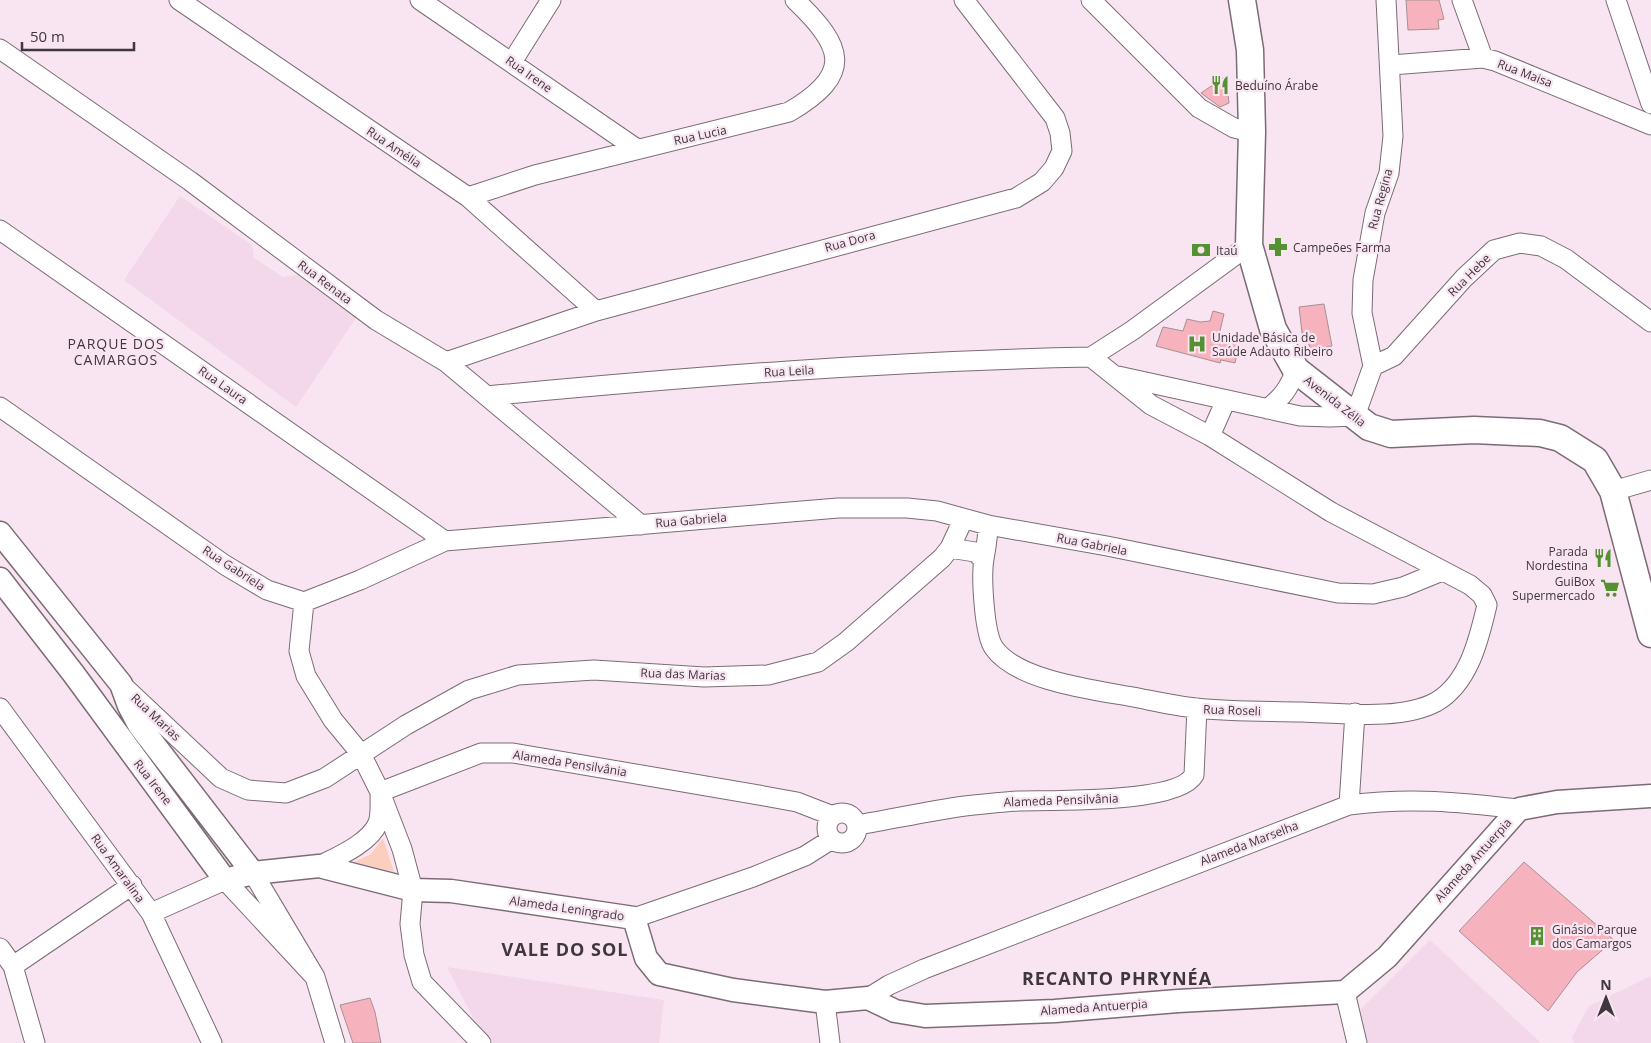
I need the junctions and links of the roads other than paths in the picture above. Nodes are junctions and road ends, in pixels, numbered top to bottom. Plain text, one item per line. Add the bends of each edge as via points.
1 (179, 0) edge
2 (420, 0) edge
3 (551, 0) edge
4 (795, 0) edge
5 (1091, 0) edge
6 (1242, 0) edge
7 (1386, 0) edge
8 (1462, 0) edge
9 (1616, 0) edge
10 (969, 2) edge
11 (0, 49) edge
12 (1483, 58) junction
13 (512, 62) junction
14 (1391, 66) junction
15 (1651, 104) edge
16 (1651, 125) edge
17 (1252, 132) junction
18 (637, 149) junction
19 (468, 197) junction
20 (0, 230) edge
21 (1249, 245) junction
22 (596, 311) junction
23 (1651, 322) edge
24 (1091, 357) junction
25 (446, 362) junction
26 (1373, 366) junction
27 (1296, 370) junction
28 (1114, 375) junction
29 (487, 396) junction
30 (1226, 400) junction
31 (0, 407) edge
32 (1267, 409) junction
33 (1355, 416) junction
34 (1210, 436) junction
35 (1651, 480) edge
36 (1613, 491) junction
37 (963, 520) junction
38 (641, 524) junction
39 (988, 525) junction
40 (0, 533) edge
41 (446, 541) junction
42 (950, 548) junction
43 (984, 560) junction
44 (1442, 571) junction
45 (0, 579) edge
46 (52, 598) junction
47 (304, 602) junction
48 (32, 618) junction
49 (1651, 634) edge
50 (85, 637) junction
51 (60, 656) junction
52 (121, 684) junction
53 (0, 708) edge
54 (1197, 708) junction
55 (1355, 714) junction
56 (362, 754) junction
57 (380, 792) junction
58 (1651, 796) edge
59 (1349, 805) junction
60 (1519, 809) junction
61 (833, 816) junction
62 (857, 825) junction
63 (832, 839) junction
64 (319, 866) junction
65 (253, 873) junction
66 (225, 880) junction
67 (132, 885) junction
68 (413, 890) junction
69 (152, 913) junction
70 (634, 918) junction
71 (0, 948) edge
72 (13, 966) junction
73 (315, 976) junction
74 (1345, 992) junction
75 (868, 998) junction
76 (825, 1002) junction
77 (35, 1043) edge
78 (212, 1043) edge
79 (335, 1043) edge
80 (481, 1043) edge
81 (830, 1043) edge
82 (1357, 1043) edge

1 - 19 street, Rua Amélia
2 - 13 street, Rua Irene
3 - 13 street
4 - 18 street, Rua Lucia via 819,23 832,44 836,61 831,79 813,98 789,112
5 - 17 street via 1199,108 1234,128
6 - 17 main road, Avenida Zélia via 1250,50
7 - 14 street, Rua Regina
8 - 12 street
9 - 15 street
10 - 22 street, Rua Dora via 1055,118 1062,151 1042,182 1016,198
11 - 25 street, Rua Renata via 190,181 376,320
12 - 14 street, Rua Maisa
12 - 16 street, Rua Maisa via 1508,64
13 - 18 street, Rua Irene
14 - 26 street, Rua Regina via 1393,136 1389,173 1374,213 1363,280 1362,313
17 - 21 main road, Avenida Zélia
18 - 19 street, Rua Lucia via 535,175
19 - 22 street, Rua Amélia
20 - 41 street, Rua Laura
21 - 24 street
21 - 27 main road, Avenida Zélia via 1273,329
22 - 25 street, Rua Dora
23 - 26 street, Rua Hebe via 1566,259 1541,246 1520,243 1494,250 1464,278 1394,356
24 - 28 street
24 - 29 street, Rua Leila via 955,361 677,378
25 - 29 street, Rua Renata
26 - 33 street
27 - 32 street via 1280,399
27 - 33 main road, Avenida Zélia
28 - 30 street
28 - 34 street via 1151,405
29 - 38 street, Rua Renata
30 - 32 street
30 - 34 street
31 - 47 street, Rua Gabriela via 225,564 267,590
32 - 33 street via 1300,416
33 - 36 main road, Avenida Zélia via 1368,427 1391,434 1474,430 1540,433 1560,438 1595,460
34 - 44 street via 1331,512
35 - 36 street
36 - 49 main road, Avenida Zélia
37 - 38 street, Rua Gabriela via 937,511 907,508 838,508
37 - 39 street, Rua Gabriela
37 - 42 street, Rua das Marias
38 - 41 street, Rua Gabriela
39 - 43 street, Rua Roseli
39 - 44 street, Rua Gabriela via 1338,593 1373,594 1403,587
40 - 46 street, Rua Marias
41 - 47 street, Rua Gabriela
42 - 43 street via 975,552
42 - 56 street, Rua das Marias via 846,642 818,662 768,675 704,677 594,670 518,675 468,690
43 - 54 street, Rua Roseli via 985,621 993,647 1009,663 1062,684
44 - 55 street, Rua Roseli via 1470,585 1482,595 1487,605 1470,663 1456,687 1436,702 1410,711
45 - 48 street, Rua Irene
46 - 48 street
46 - 50 street, Rua Marias
47 - 56 street via 299,651 306,676 333,720
48 - 51 street, Rua Irene
50 - 51 street
50 - 52 street, Rua Marias
51 - 66 street, Rua Irene
52 - 56 street, Rua Marias via 221,778 248,790 286,793 325,778
52 - 65 street, Rua Irene via 139,725
53 - 67 street, Rua Amaralina
54 - 55 street, Rua Roseli
54 - 62 street, Alameda Pensilvânia via 1195,770 1190,782 1180,786 1130,798 1016,801 965,806
55 - 59 street
56 - 57 street
57 - 61 street, Alameda Pensilvânia via 481,752 513,752 797,802
57 - 64 street via 378,823 369,834 348,851
57 - 68 street via 402,849
58 - 60 street, Alameda Marselha via 1558,802
59 - 60 street, Alameda Marselha via 1429,799
59 - 75 street, Alameda Marselha via 924,968
60 - 74 street, Alameda Antuerpia via 1387,957
61 - 62 street via 850,815
61 - 63 street via 828,823
62 - 63 street via 855,837 848,842 839,843
63 - 70 street, Alameda Leningrado via 806,856
64 - 65 street
64 - 68 street, Alameda Leningrado
65 - 66 street
65 - 73 street, Rua Irene
66 - 69 street
66 - 73 street, Rua Irene
67 - 69 street, Rua Amaralina
67 - 72 street
68 - 70 street, Alameda Leningrado via 451,891
68 - 80 street via 410,924 422,982
69 - 78 street, Rua Amaralina
70 - 76 street via 646,958 659,974 733,990
71 - 72 street
72 - 77 street
73 - 79 street, Rua Irene
74 - 75 street, Alameda Antuerpia via 925,1016 894,1010
74 - 82 street
75 - 76 street
76 - 81 street

